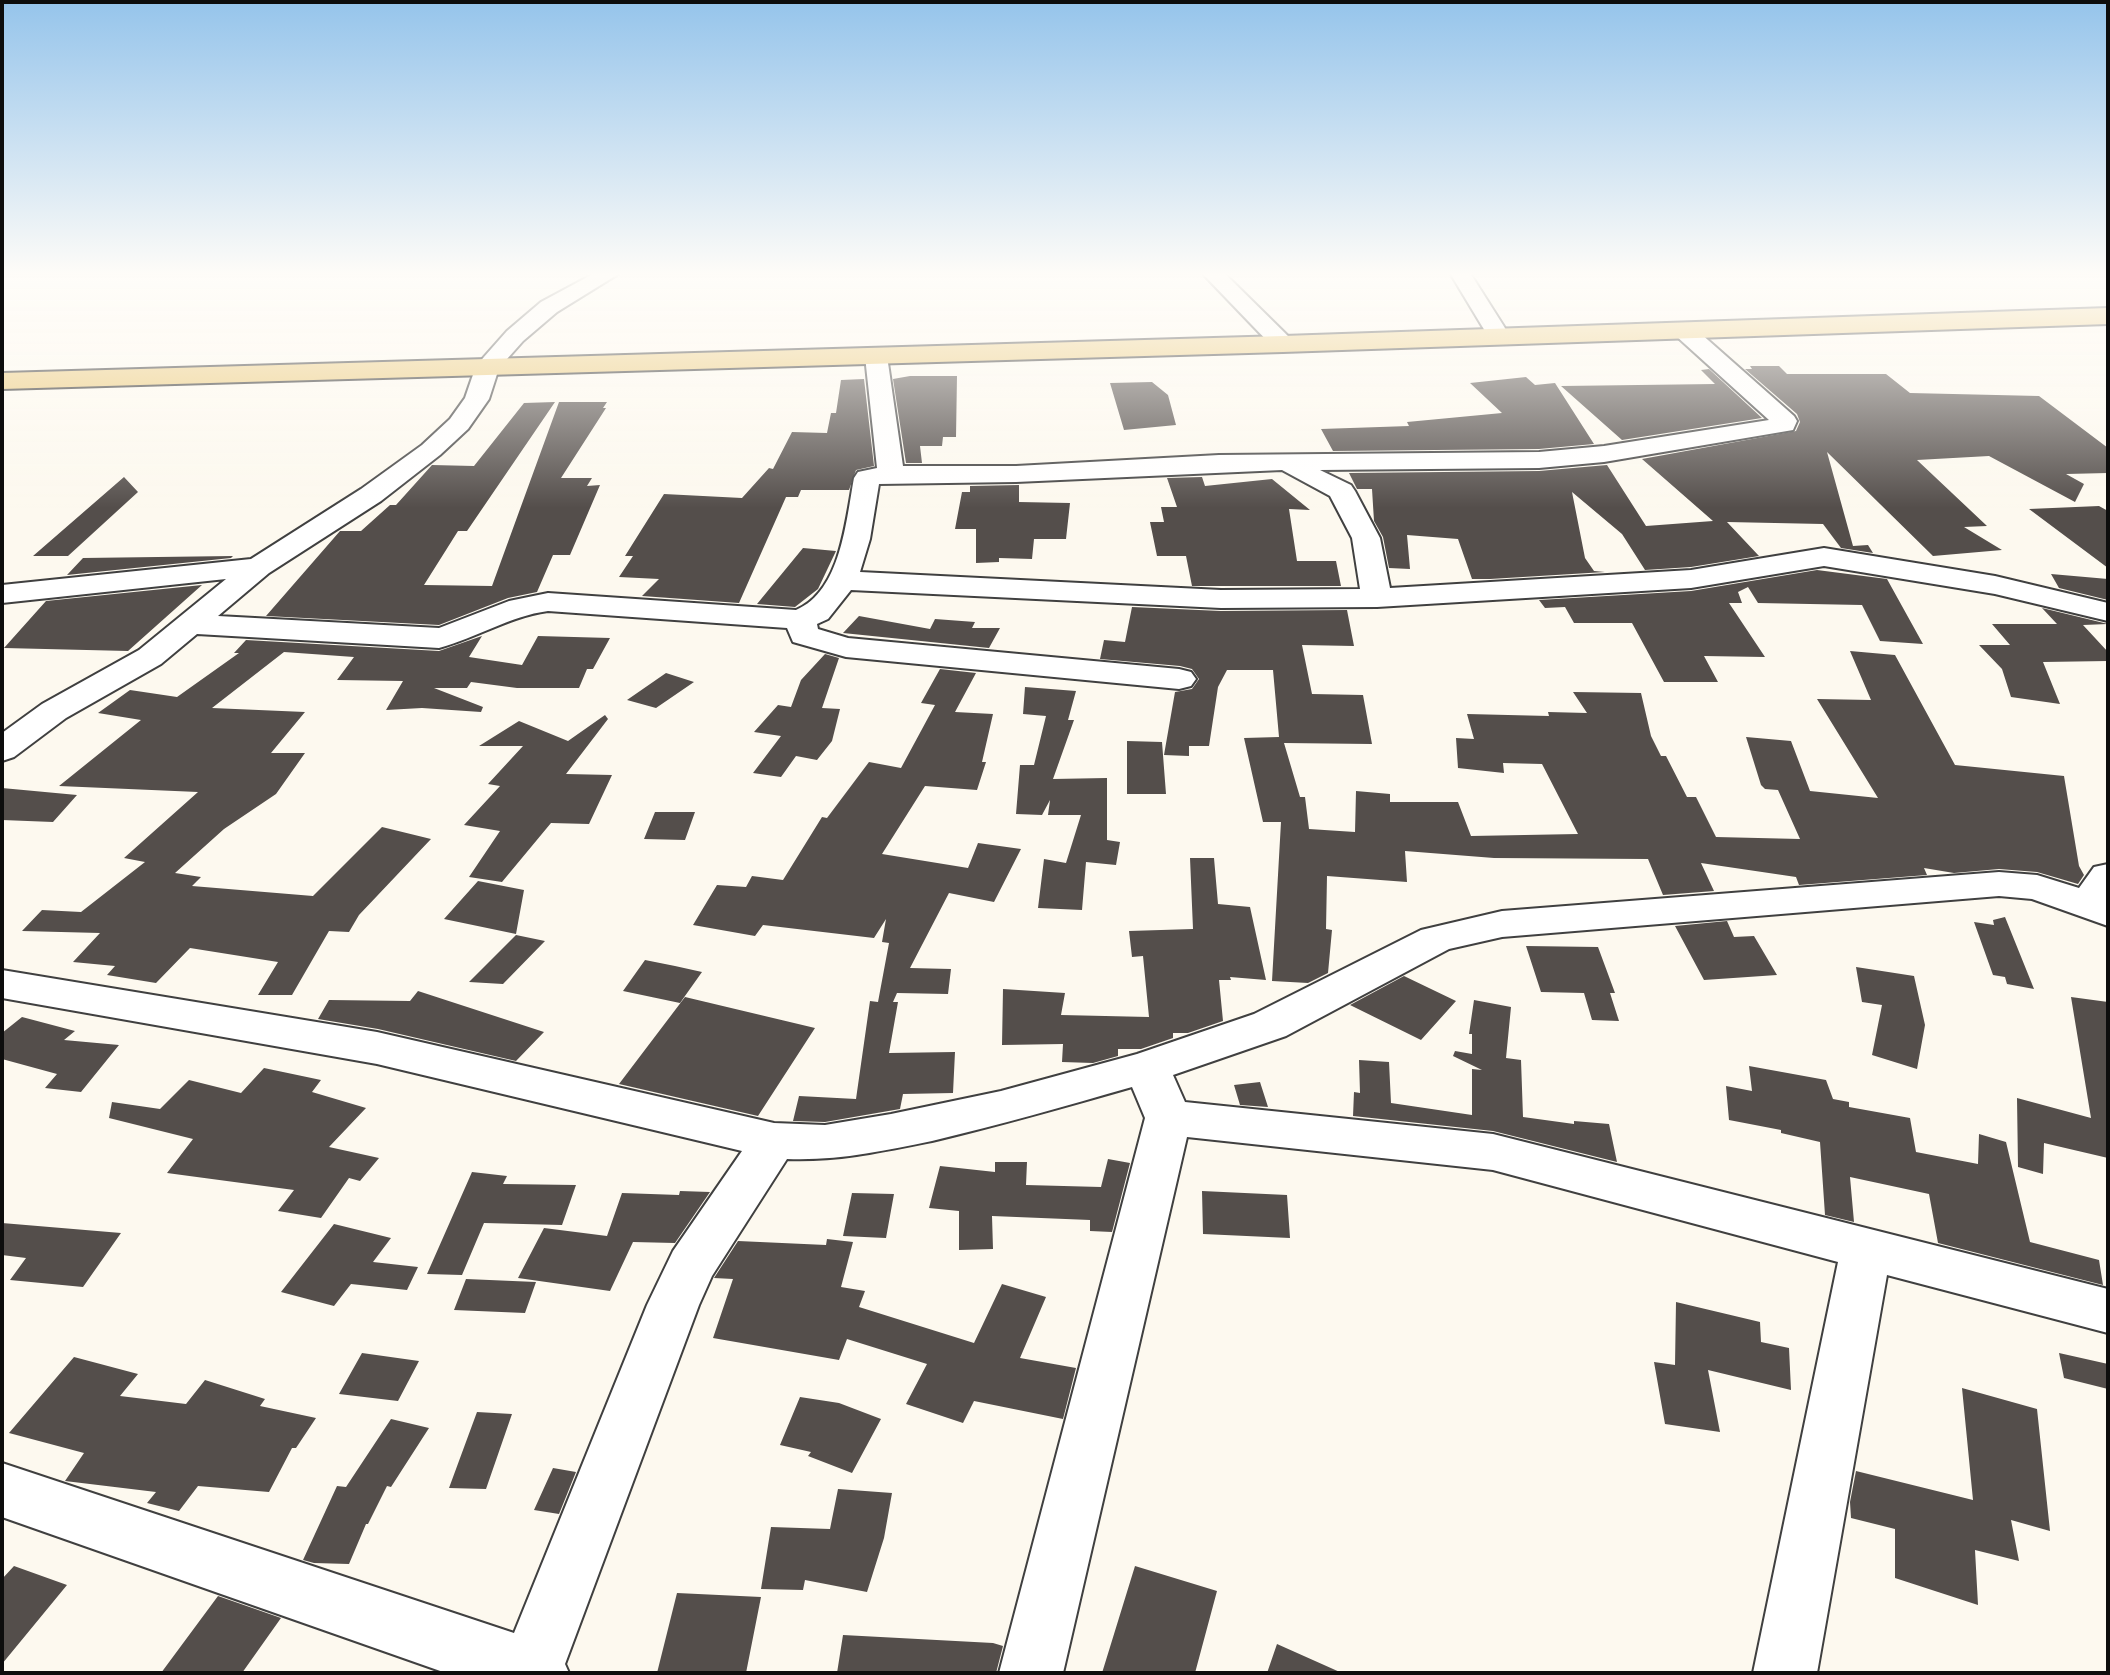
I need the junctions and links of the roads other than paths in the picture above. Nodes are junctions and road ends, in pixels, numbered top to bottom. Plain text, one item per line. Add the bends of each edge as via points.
1 (501, 351) edge
2 (1040, 351) edge
3 (1707, 351) edge
4 (876, 356) junction
5 (488, 366) junction
6 (2, 381) edge
7 (1283, 463) junction
8 (891, 474) junction
9 (259, 567) junction
10 (841, 580) junction
11 (2, 594) edge
12 (1377, 598) junction
13 (2108, 612) edge
14 (800, 620) junction
15 (193, 624) junction
16 (1179, 679) dead end
17 (2, 750) edge
18 (2101, 898) edge
19 (2, 984) edge
20 (1147, 1067) junction
21 (1168, 1118) junction
22 (774, 1141) junction
23 (1866, 1249) junction
24 (2108, 1311) edge
25 (2, 1490) edge
26 (504, 1668) edge
27 (1031, 1673) edge
28 (1785, 1673) edge

1 - 5 street
2 - 4 main road
3 - 7 street via 1784,425 1539,460
4 - 5 main road
4 - 8 street
5 - 6 main road
5 - 9 street via 477,399 431,450
7 - 8 street
7 - 12 street via 1341,491 1366,538
8 - 10 street via 867,478 854,547
9 - 11 street
9 - 15 street
10 - 12 street via 1221,599
10 - 14 street via 815,617
12 - 13 street via 1691,579 1824,557 1995,585
14 - 15 street via 548,602 439,638
14 - 16 street via 804,635 846,647
15 - 17 street
18 - 20 street via 1999,884 1478,928 1436,939 1270,1025
19 - 22 street via 377,1048
20 - 21 street
20 - 22 street via 891,1132 825,1143
21 - 23 street via 1493,1152
21 - 27 street
22 - 26 street via 691,1266
23 - 24 street
23 - 28 street
25 - 26 street

